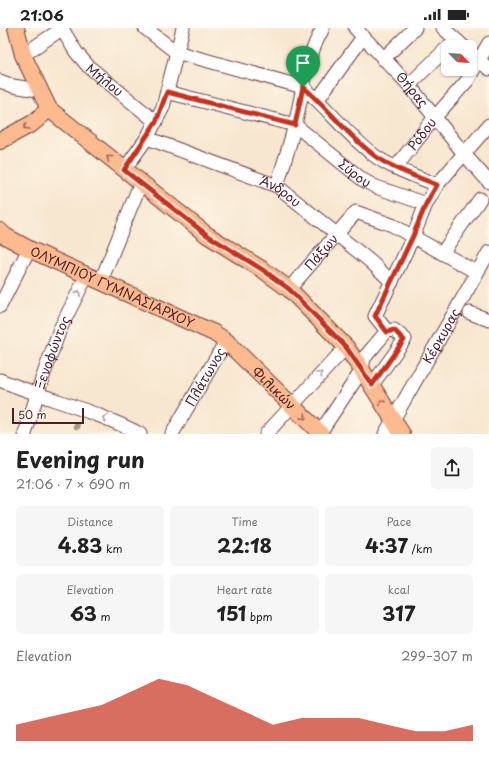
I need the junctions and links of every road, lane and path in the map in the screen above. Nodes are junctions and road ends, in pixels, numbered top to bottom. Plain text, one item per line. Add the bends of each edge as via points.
1 (16, 28) edge
2 (63, 28) edge
3 (145, 28) edge
4 (183, 28) edge
5 (323, 28) edge
6 (415, 28) edge
7 (443, 28) edge
8 (359, 33) edge
9 (451, 40) edge
10 (489, 43) edge
11 (176, 52) junction
12 (23, 54) junction
13 (441, 56) edge
14 (383, 59) junction
15 (480, 61) edge
16 (0, 81) edge
17 (408, 85) junction
18 (303, 87) junction
19 (38, 90) junction
20 (167, 92) junction
21 (318, 99) junction
22 (49, 109) junction
23 (435, 117) junction
24 (156, 122) junction
25 (295, 125) junction
26 (489, 125) edge
27 (147, 138) junction
28 (0, 141) edge
29 (465, 155) junction
30 (396, 167) junction
31 (124, 170) junction
32 (141, 182) junction
33 (489, 182) edge
34 (437, 185) junction
35 (278, 186) junction
36 (480, 199) dead end
37 (426, 204) junction
38 (0, 231) edge
39 (337, 235) junction
40 (413, 236) junction
41 (29, 249) junction
42 (489, 252) edge
43 (442, 253) junction
44 (476, 272) junction
45 (94, 278) junction
46 (392, 282) junction
47 (4, 288) edge
48 (289, 289) junction
49 (0, 306) edge
50 (470, 314) dead end
51 (489, 320) edge
52 (387, 332) junction
53 (226, 341) junction
54 (346, 347) junction
55 (362, 370) junction
56 (0, 380) edge
57 (372, 385) junction
58 (37, 395) junction
59 (292, 404) junction
60 (394, 430) edge
61 (25, 434) edge
62 (140, 434) edge
63 (172, 434) edge
64 (266, 434) edge
65 (320, 434) edge

1 - 12 main road
2 - 12 street
2 - 24 street, Μήλου via 76,52 88,66
3 - 11 street
4 - 11 street
5 - 18 street via 308,58
6 - 14 street
7 - 9 street
8 - 14 street, Θήρας
8 - 21 street
10 - 15 street, Ρόδου
11 - 18 street
11 - 20 street
12 - 19 main road
13 - 17 street
14 - 17 street, Θήρας
15 - 23 street, Ρόδου via 467,81
16 - 19 street
17 - 23 street, Θήρας
18 - 21 street
18 - 25 street
19 - 22 main road
20 - 24 street
20 - 25 street
21 - 30 street via 356,140 376,157
22 -> 28 main road via 33,122
31 -> 22 main road
23 - 29 street, Θήρας
23 - 30 street, Ρόδου
24 - 27 street
25 - 35 street
25 - 37 street, Σύρου via 363,180
26 - 29 street
27 - 31 street
27 - 35 street, Άνδρου
29 - 33 street, Θήρας
29 - 34 street
30 - 34 street
31 - 32 main road
32 - 45 street, Ξενοφώντος
32 - 48 main road via 207,235
34 - 37 street
35 - 39 street, Άνδρου
36 - 43 street
37 - 40 street
38 - 41 main road, ΟΛΥΜΠΙΟΥ ΓΥΜΝΑΣΙΑΡΧΟΥ
39 - 40 street, Πάξων via 353,214 359,212
39 - 46 street, Άνδρου
39 - 48 street, Πάξων
40 - 43 street
40 - 46 street
41 - 45 main road, ΟΛΥΜΠΙΟΥ ΓΥΜΝΑΣΙΑΡΧΟΥ
41 - 47 street
42 - 44 street, Κέρκυρας
43 - 44 street
44 - 60 street, Κέρκυρας
45 - 53 main road, ΟΛΥΜΠΙΟΥ ΓΥΜΝΑΣΙΑΡΧΟΥ via 198,325
58 -> 45 street, Ξενοφώντος via 60,329
46 - 52 street via 375,316
47 - 49 street
48 - 54 main road
50 - 51 street
52 - 55 street via 364,358
52 - 57 street via 394,330 404,340
53 - 59 main road, Φιλικών
53 - 63 street, Πλάτωνος
54 - 55 main road
59 -> 54 street
55 - 57 main road
55 - 65 street
56 - 58 street
60 -> 57 main road
58 - 61 street, Ξενοφώντος
62 -> 58 street via 122,424
59 - 64 street
59 -> 65 main road, Φιλικών

